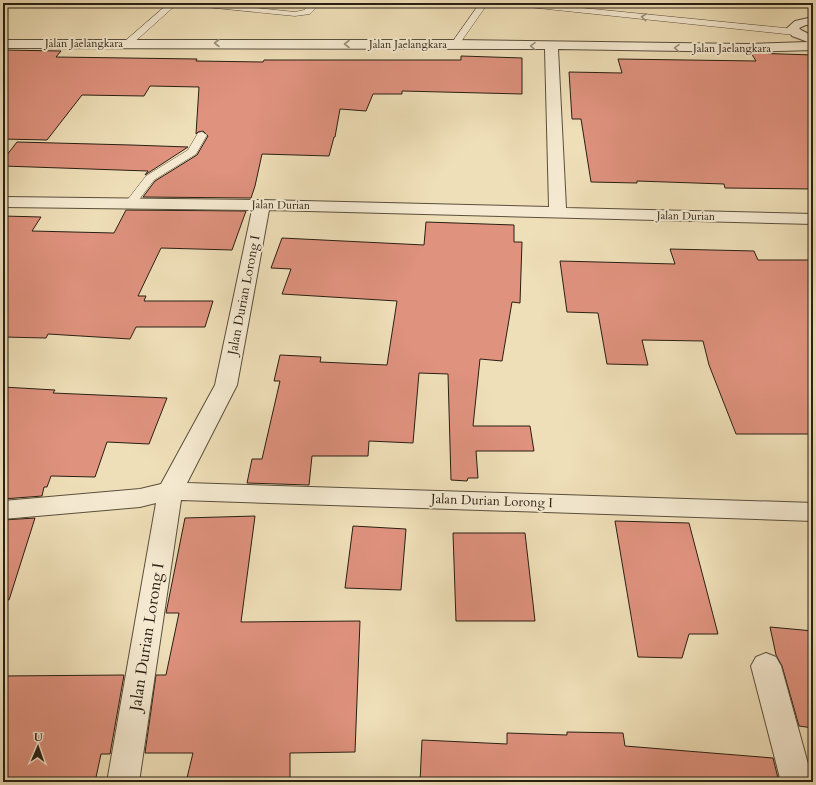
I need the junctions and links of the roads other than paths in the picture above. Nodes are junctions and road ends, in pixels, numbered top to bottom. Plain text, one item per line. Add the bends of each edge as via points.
1 (174, 3) edge
2 (185, 3) edge
3 (317, 3) edge
4 (484, 3) edge
5 (508, 3) edge
6 (584, 3) edge
7 (813, 20) edge
8 (795, 30) junction
9 (813, 40) edge
10 (128, 43) junction
11 (3, 44) edge
12 (455, 44) junction
13 (551, 46) junction
14 (813, 46) edge
15 (772, 48) junction
16 (202, 135) dead end
17 (3, 202) edge
18 (130, 203) junction
19 (262, 205) junction
20 (558, 213) junction
21 (813, 219) edge
22 (170, 491) junction
23 (3, 510) edge
24 (813, 512) edge
25 (766, 666) dead end
26 (123, 782) edge
27 (797, 782) edge

1 - 10 lane
2 - 3 lane via 295,14 307,12
4 - 12 lane
8 -> 5 lane
6 - 8 lane
7 - 8 street via 802,22
8 - 9 street
8 - 15 street
10 - 11 street, Jalan Jaelangkara
12 -> 10 street, Jalan Jaelangkara
13 -> 12 street, Jalan Jaelangkara
15 -> 13 street, Jalan Jaelangkara
13 - 20 street
14 - 15 street, Jalan Jaelangkara
16 - 18 lane via 192,152 150,178
17 - 18 street, Jalan Durian
18 - 19 street, Jalan Durian
19 - 20 street, Jalan Durian
19 - 22 street, Jalan Durian Lorong I via 226,385
20 - 21 street, Jalan Durian
22 - 23 street via 140,498
22 - 24 street, Jalan Durian Lorong I
22 - 26 street, Jalan Durian Lorong I
25 - 27 street

